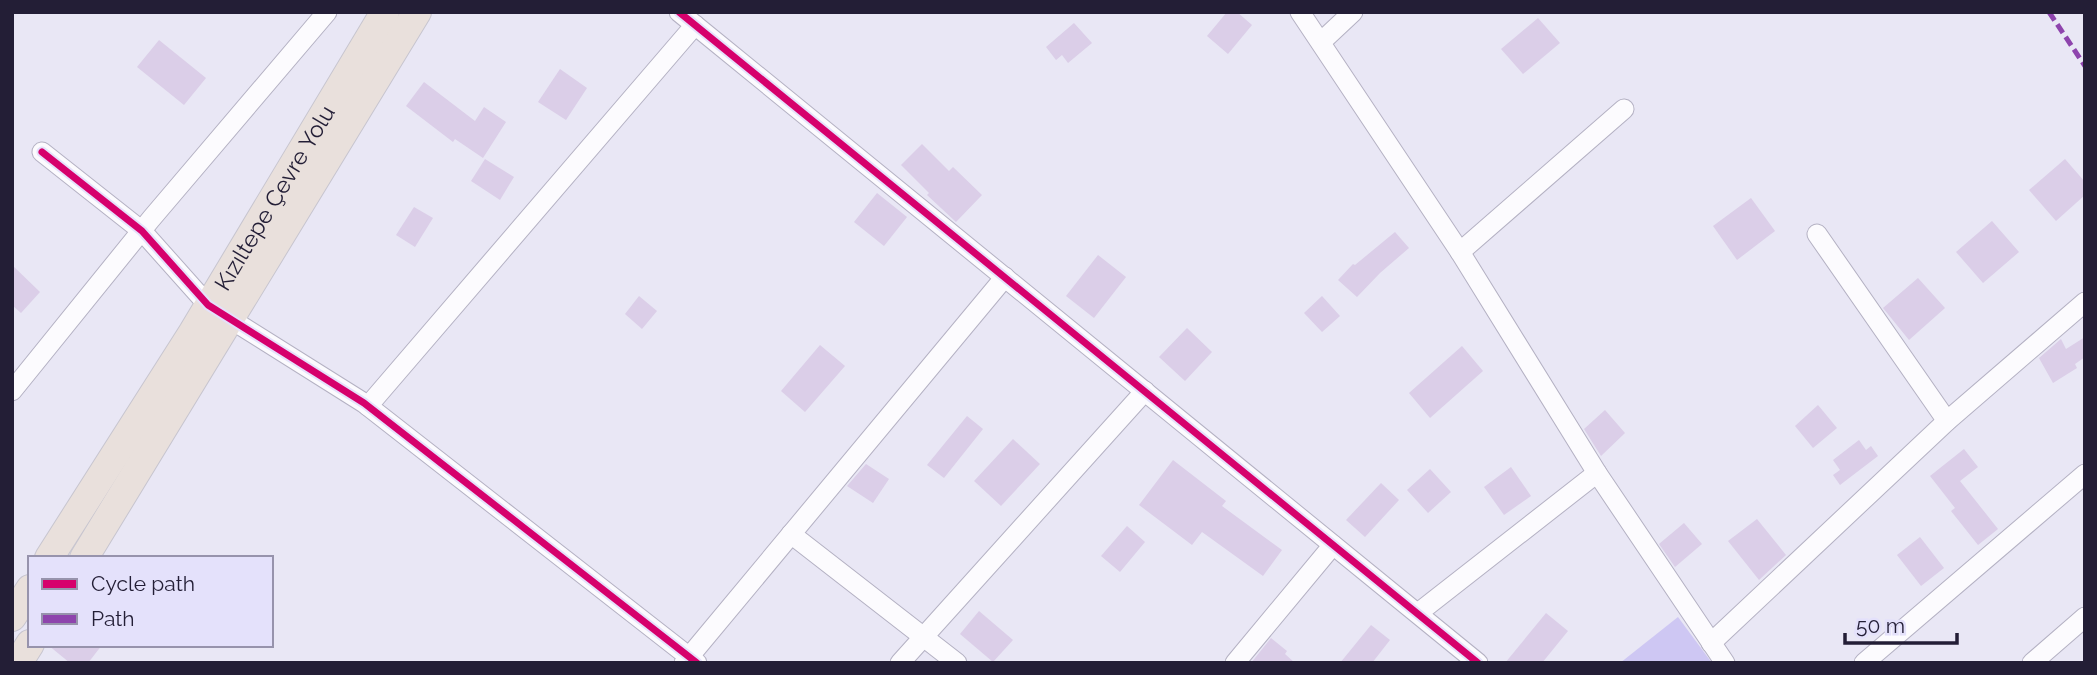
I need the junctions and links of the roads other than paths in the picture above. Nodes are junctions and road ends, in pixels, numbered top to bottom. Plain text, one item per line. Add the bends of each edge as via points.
1 (327, 12) edge
2 (385, 12) edge
3 (417, 12) edge
4 (679, 12) edge
5 (1300, 12) edge
6 (1353, 12) edge
7 (695, 25) junction
8 (1321, 42) junction
9 (1623, 109) dead end
10 (43, 152) dead end
11 (142, 231) junction
12 (1817, 234) dead end
13 (1460, 252) junction
14 (1005, 277) junction
15 (2085, 302) edge
16 (219, 312) junction
17 (12, 391) edge
18 (1145, 391) junction
19 (368, 406) junction
20 (1947, 421) junction
21 (1597, 473) junction
22 (2085, 474) edge
23 (791, 534) junction
24 (1333, 545) junction
25 (50, 556) edge
26 (85, 556) edge
27 (28, 592) edge
28 (1418, 614) junction
29 (12, 617) edge
30 (2085, 617) edge
31 (924, 637) junction
32 (1711, 643) junction
33 (28, 647) edge
34 (690, 661) edge
35 (18, 663) edge
36 (901, 663) edge
37 (957, 663) edge
38 (1235, 663) edge
39 (1478, 663) edge
40 (1726, 663) edge
41 (1864, 663) edge
42 (2032, 663) edge

1 - 11 street
2 - 16 highway, Kızıltepe Çevre Yolu
3 - 16 highway, Kızıltepe Çevre Yolu
4 - 7 street
5 - 8 street
6 - 8 street
7 - 14 street
7 - 19 street
8 - 13 street
9 - 13 street
10 - 11 street
11 - 16 street
11 - 17 street
12 - 20 street
13 - 21 street
14 - 18 street
14 - 23 street
15 - 20 street
16 - 19 street
16 - 25 highway, Kızıltepe Çevre Yolu via 193,332
16 - 26 highway, Kızıltepe Çevre Yolu
18 - 24 street
18 - 31 street
19 - 34 street
20 - 32 street
21 - 28 street
21 - 32 street
22 - 41 street
23 - 31 street
23 - 34 street
24 - 28 street
24 - 38 street
27 - 29 highway
28 - 39 street
30 - 42 street
31 - 36 street
31 - 37 street
32 - 40 street
33 - 35 highway

